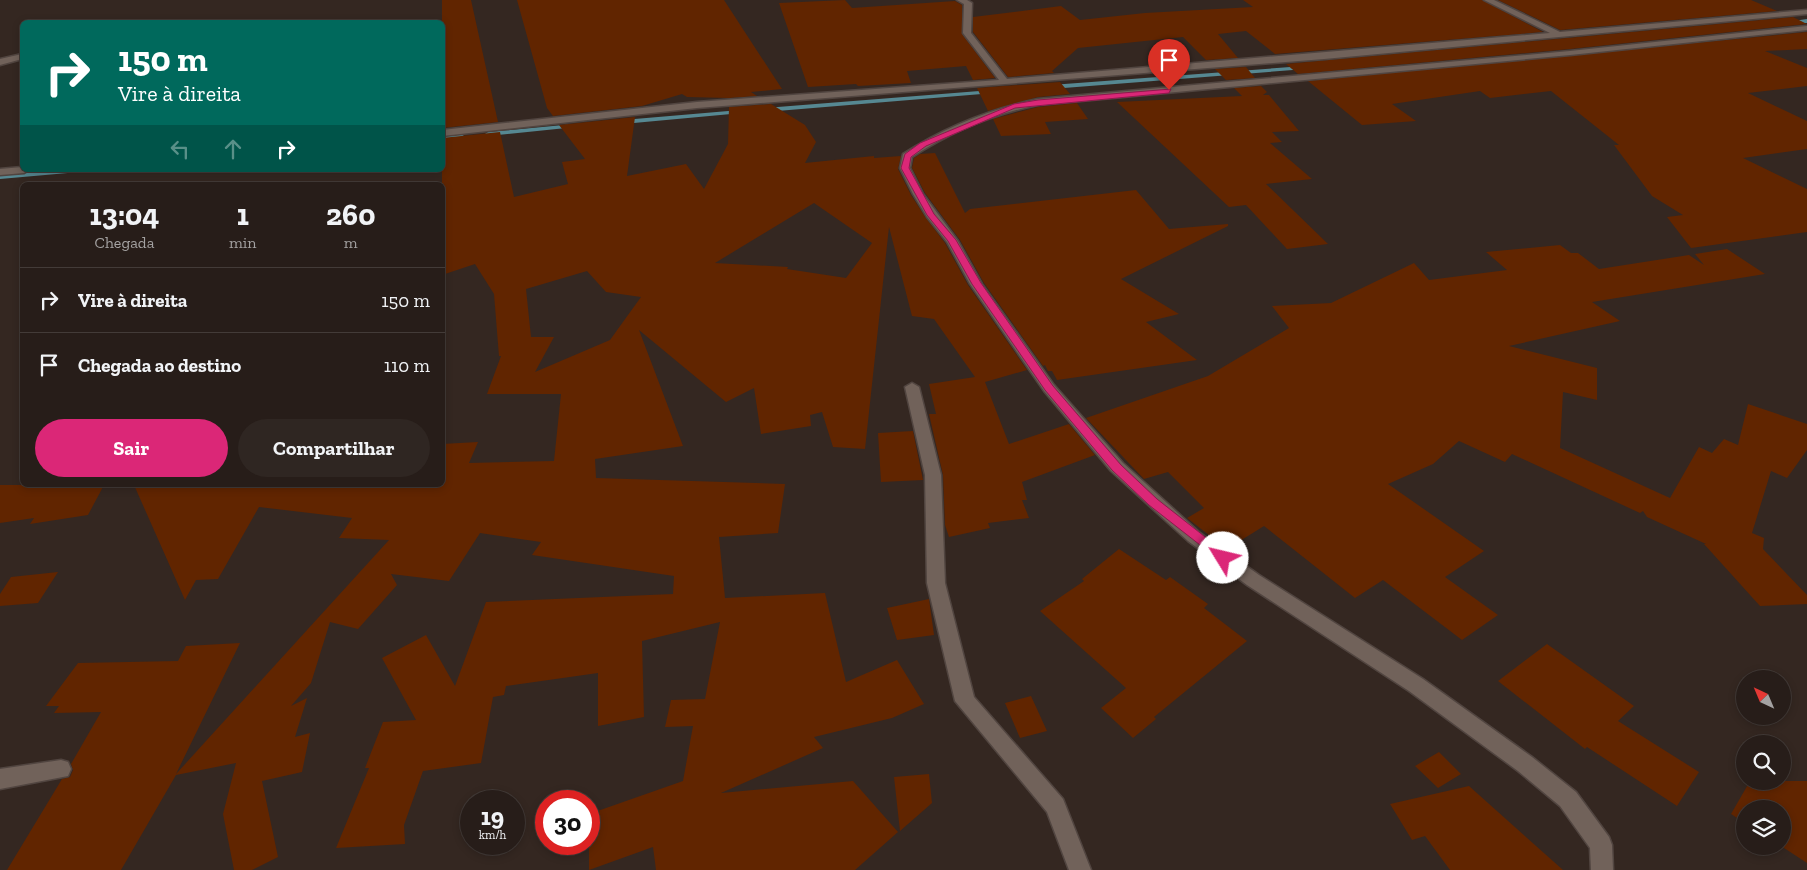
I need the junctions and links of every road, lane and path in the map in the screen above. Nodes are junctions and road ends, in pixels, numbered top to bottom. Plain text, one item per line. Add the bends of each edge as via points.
1 (961, 0) edge
2 (1488, 0) edge
3 (1807, 12) edge
4 (1807, 28) edge
5 (1559, 35) junction
6 (20, 57) edge
7 (0, 62) edge
8 (1004, 80) junction
9 (445, 133) edge
10 (20, 170) edge
11 (0, 172) edge
12 (912, 387) dead end
13 (61, 769) dead end
14 (0, 779) edge
15 (1080, 870) edge
16 (1602, 870) edge

1 - 8 street via 968,3 967,33
2 - 5 street
3 - 5 street
4 - 16 street via 1038,102 1014,106 923,145 908,156 905,168 976,284 1049,388 1116,468 1201,542 1253,580 1416,685 1568,799 1601,845
5 - 8 street
6 - 7 street
8 - 9 street via 697,105
10 - 11 street
12 - 15 street via 932,475 936,584 965,701 1055,806
13 - 14 street

